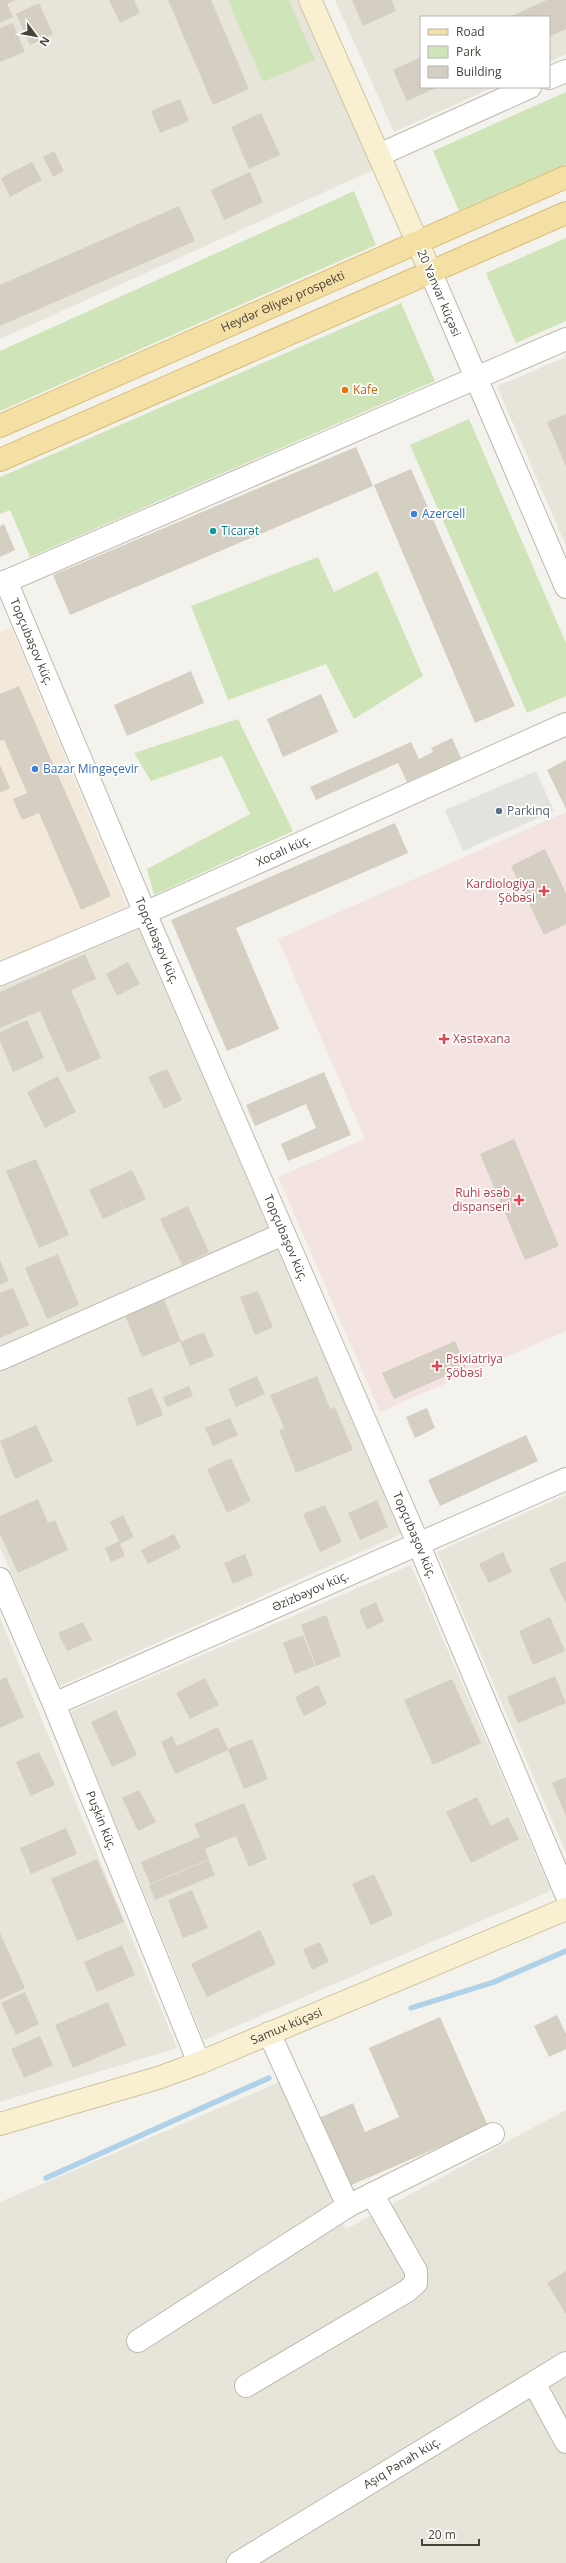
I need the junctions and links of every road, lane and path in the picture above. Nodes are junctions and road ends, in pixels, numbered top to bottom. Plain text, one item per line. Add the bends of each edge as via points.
1 (310, 0) edge
2 (566, 71) edge
3 (550, 78) edge
4 (528, 88) edge
5 (379, 155) junction
6 (566, 177) edge
7 (566, 213) edge
8 (418, 243) junction
9 (430, 273) junction
10 (566, 339) edge
11 (476, 379) junction
12 (0, 426) edge
13 (0, 460) edge
14 (3, 583) edge
15 (566, 587) edge
16 (566, 724) edge
17 (145, 913) junction
18 (0, 974) edge
19 (283, 1234) junction
20 (0, 1359) edge
21 (566, 1479) edge
22 (418, 1542) junction
23 (0, 1579) edge
24 (54, 1704) junction
25 (566, 1894) edge
26 (566, 1909) edge
27 (269, 2033) junction
28 (199, 2063) junction
29 (0, 2124) edge
30 (493, 2134) dead end
31 (372, 2194) junction
32 (348, 2206) junction
33 (138, 2341) dead end
34 (566, 2363) edge
35 (534, 2383) junction
36 (246, 2386) dead end
37 (566, 2442) edge
38 (238, 2563) edge

1 - 5 main road, 20 Yanvar küçəsi
2 - 3 street
4 - 5 street
5 - 8 main road, 20 Yanvar küçəsi
6 - 8 main road, Heydər Əliyev prospekti
7 - 9 main road
8 - 9 main road, 20 Yanvar küçəsi
8 - 12 main road, Heydər Əliyev prospekti
9 - 11 street, 20 Yanvar küçəsi
9 - 13 main road
10 - 11 street
11 - 14 street
11 - 15 street, 20 Yanvar küçəsi
14 - 17 street, Topçubaşov küç.
16 - 17 street, Xocalı küç.
17 - 18 street, Xocalı küç.
17 - 19 street, Topçubaşov küç.
19 - 20 street
19 - 22 street, Topçubaşov küç.
21 - 22 street, Əzizbəyov küç.
22 - 24 street, Əzizbəyov küç.
22 - 25 street, Topçubaşov küç.
23 - 24 street, Puşkin küç.
24 - 28 street, Puşkin küç.
26 - 27 main road, Samux küçəsi
27 - 28 main road, Samux küçəsi
27 - 32 street
28 - 29 main road, Samux küçəsi via 158,2078
30 - 31 street
31 - 32 street
31 - 36 street via 416,2271 416,2282 407,2291
32 - 33 street
34 - 35 street, Aşıq Pənah küç.
35 - 37 street
35 - 38 street, Aşıq Pənah küç.

